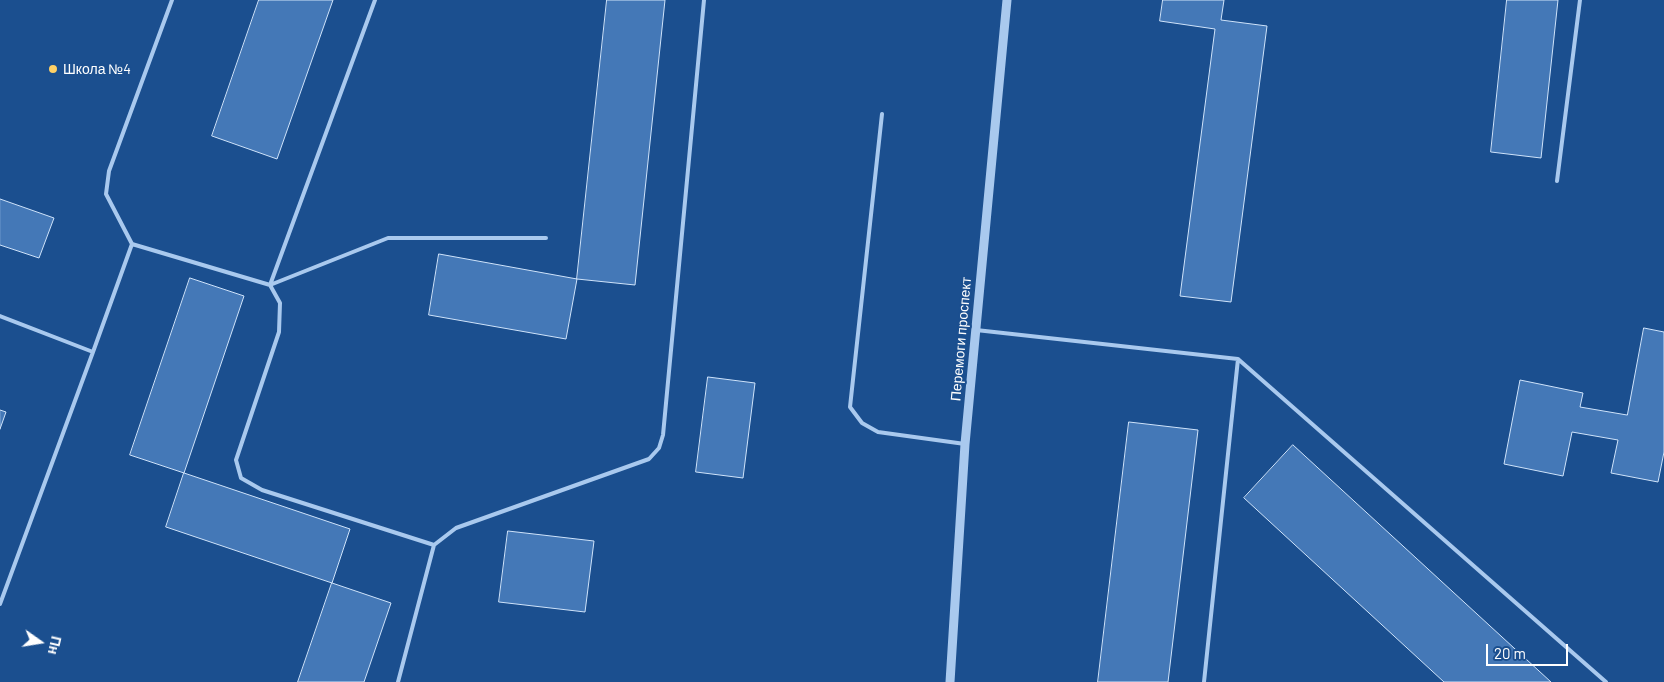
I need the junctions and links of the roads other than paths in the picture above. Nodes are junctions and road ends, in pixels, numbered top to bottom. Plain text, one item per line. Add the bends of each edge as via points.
1 (172, 0) edge
2 (376, 0) edge
3 (704, 0) edge
4 (1007, 0) edge
5 (1580, 0) edge
6 (882, 114) dead end
7 (1557, 181) dead end
8 (546, 238) dead end
9 (132, 244) junction
10 (270, 285) junction
11 (0, 316) edge
12 (976, 330) junction
13 (93, 352) junction
14 (1238, 359) junction
15 (965, 444) junction
16 (434, 545) junction
17 (0, 604) edge
18 (398, 682) edge
19 (950, 682) edge
20 (1204, 682) edge
21 (1606, 682) edge

1 - 9 lane via 110,171 106,194
2 - 10 lane
3 - 16 lane via 663,435 659,448 649,459 456,528
4 - 12 street, Перемоги проспект
5 - 7 lane
6 - 15 lane via 850,408 862,422 878,432
8 - 10 lane via 388,238
9 - 10 lane
9 - 13 lane
10 - 16 lane via 280,304 279,332 236,460 241,478 262,490
11 - 13 lane
12 - 14 lane
12 - 15 street, Перемоги проспект
13 - 17 lane
14 - 20 lane
14 - 21 lane
15 - 19 street, Перемоги проспект
16 - 18 lane

